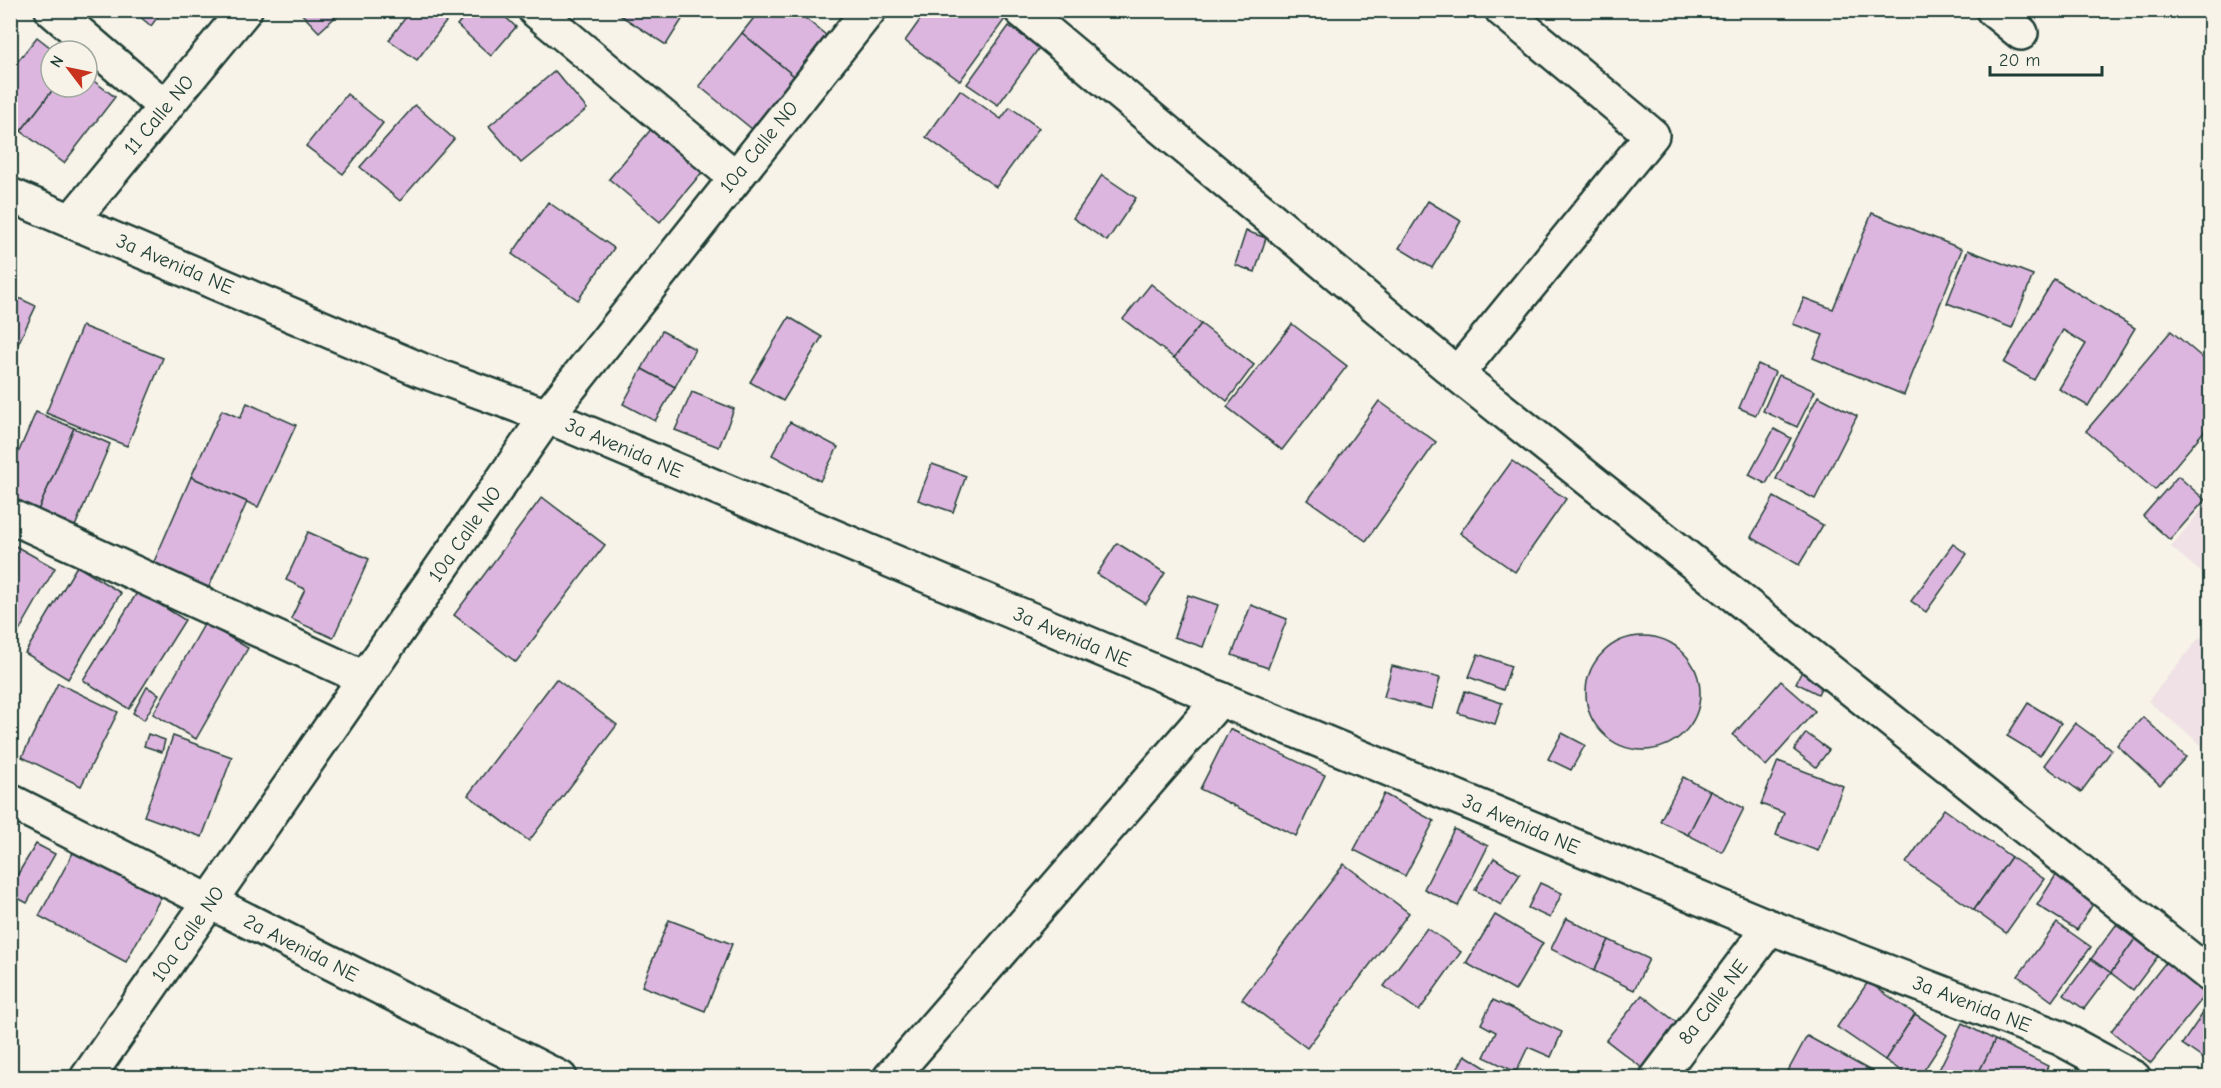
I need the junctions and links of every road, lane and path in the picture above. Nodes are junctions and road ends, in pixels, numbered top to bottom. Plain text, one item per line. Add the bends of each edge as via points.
1 (52, 10) edge
2 (245, 10) edge
3 (535, 10) edge
4 (869, 10) edge
5 (1021, 10) edge
6 (1502, 10) edge
7 (1993, 10) edge
8 (2021, 33) dead end
9 (165, 107) junction
10 (735, 177) junction
11 (10, 195) edge
12 (72, 220) junction
13 (1457, 374) junction
14 (547, 416) junction
15 (10, 516) edge
16 (364, 678) junction
17 (1220, 699) junction
18 (10, 801) edge
19 (210, 902) junction
20 (1770, 927) junction
21 (2211, 975) edge
22 (87, 1077) edge
23 (560, 1077) edge
24 (890, 1077) edge
25 (1657, 1077) edge
26 (2134, 1077) edge

1 - 9 street
2 - 9 street, 11 Calle NO
3 - 10 street
4 - 10 street, 10a Calle NO
5 - 13 street
6 - 13 street via 1652,135
7 - 8 street
9 - 12 street, 11 Calle NO
10 - 14 street, 10a Calle NO
11 - 12 street, 3a Avenida NE
12 - 14 street, 3a Avenida NE via 421,370
13 - 21 street
14 - 16 street, 10a Calle NO
14 - 17 street, 3a Avenida NE
15 - 16 street
16 - 19 street, 10a Calle NO
17 - 20 street, 3a Avenida NE
17 - 24 street
18 - 19 street, 2a Avenida NE
19 - 22 street, 10a Calle NO
19 - 23 street, 2a Avenida NE
20 - 25 street, 8a Calle NE
20 - 26 street, 3a Avenida NE via 2060,1038

